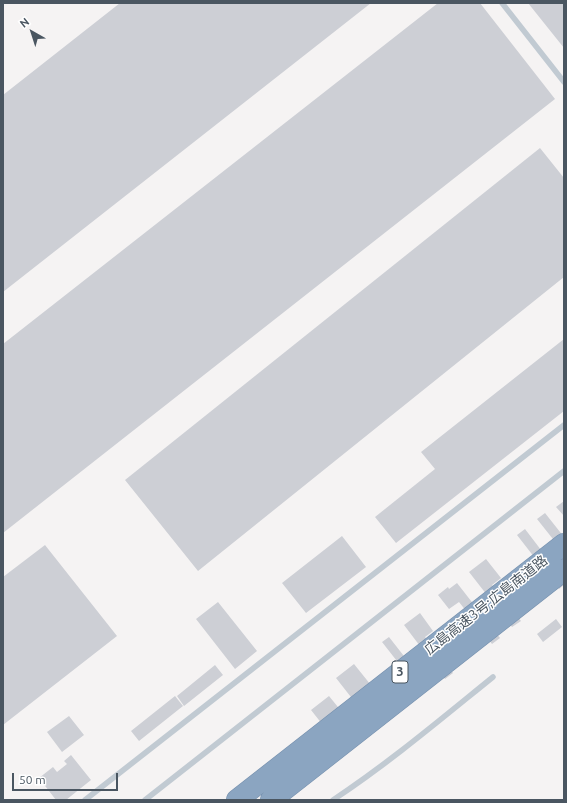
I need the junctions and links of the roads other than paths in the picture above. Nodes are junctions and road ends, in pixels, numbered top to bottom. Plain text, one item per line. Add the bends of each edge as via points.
1 (502, 3) edge
2 (564, 82) edge
3 (564, 425) edge
4 (564, 471) edge
5 (564, 544) edge
6 (564, 570) edge
7 (493, 677) dead end
8 (84, 800) edge
9 (145, 800) edge
10 (237, 800) edge
11 (271, 800) edge
12 (333, 800) edge

1 - 2 lane
3 - 8 lane
4 - 9 lane
5 - 10 highway, 広島高速3号;広島南道路 / 3
6 - 11 highway, 広島高速3号;広島南道路 / 3
7 - 12 lane via 436,724

